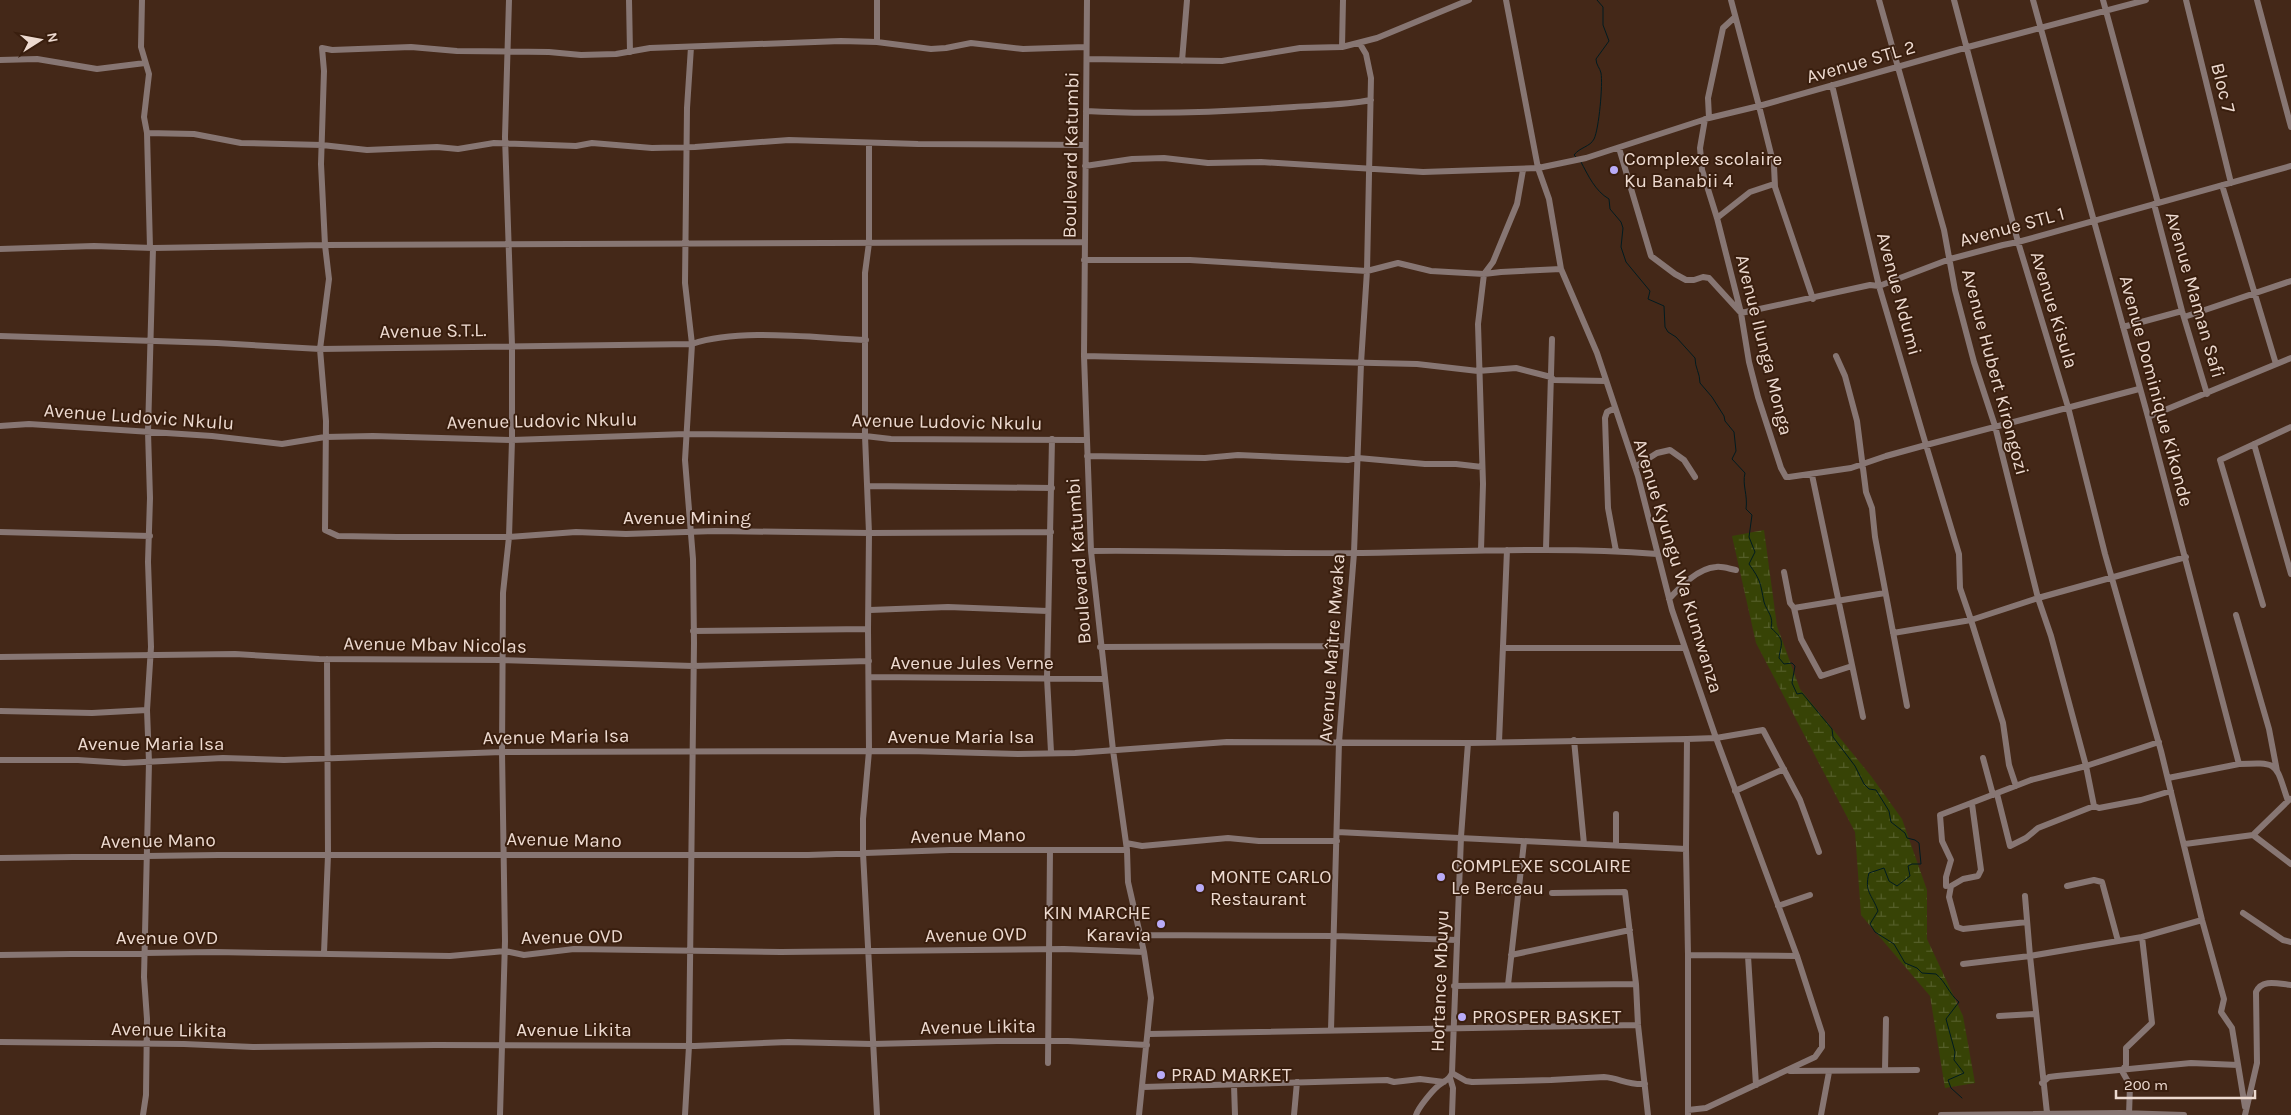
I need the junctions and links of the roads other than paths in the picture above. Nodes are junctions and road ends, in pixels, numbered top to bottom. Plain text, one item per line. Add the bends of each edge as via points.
1 (142, 0) edge
2 (509, 0) edge
3 (629, 0) edge
4 (877, 0) edge
5 (1087, 0) edge
6 (1187, 0) edge
7 (1343, 0) edge
8 (1469, 0) edge
9 (1506, 0) edge
10 (1731, 0) edge
11 (1879, 0) edge
12 (1954, 0) edge
13 (2032, 0) edge
14 (2103, 0) edge
15 (2146, 0) edge
16 (2186, 0) edge
17 (2256, 0) edge
18 (2106, 11) junction
19 (1735, 17) junction
20 (2041, 28) junction
21 (878, 42) junction
22 (1360, 44) junction
23 (691, 47) junction
24 (1086, 47) junction
25 (1342, 47) junction
26 (1968, 47) junction
27 (507, 52) junction
28 (630, 52) junction
29 (1087, 59) junction
30 (0, 60) edge
31 (1182, 61) junction
32 (145, 63) junction
33 (1898, 67) junction
34 (1832, 85) junction
35 (1371, 100) junction
36 (1760, 106) junction
37 (1086, 111) junction
38 (1707, 118) junction
39 (2291, 127) edge
40 (147, 133) junction
41 (868, 143) junction
42 (506, 144) junction
43 (322, 145) junction
44 (1085, 145) junction
45 (686, 147) junction
46 (1619, 148) junction
47 (1085, 166) junction
48 (2291, 166) edge
49 (1538, 168) junction
50 (1368, 169) junction
51 (1523, 170) junction
52 (2231, 183) junction
53 (1774, 184) junction
54 (2222, 185) junction
55 (2156, 203) junction
56 (1720, 216) junction
57 (2094, 221) junction
58 (1084, 242) junction
59 (2018, 242) junction
60 (869, 243) junction
61 (509, 244) junction
62 (686, 244) junction
63 (324, 245) junction
64 (152, 248) junction
65 (0, 249) edge
66 (1950, 259) junction
67 (1084, 260) junction
68 (1562, 270) junction
69 (1367, 271) junction
70 (1484, 274) junction
71 (2291, 281) edge
72 (1879, 286) junction
73 (2255, 293) junction
74 (1813, 299) junction
75 (1741, 313) junction
76 (2183, 314) junction
77 (2123, 327) junction
78 (0, 336) edge
79 (1552, 339) dead end
80 (866, 340) junction
81 (150, 341) junction
82 (692, 344) junction
83 (512, 345) junction
84 (320, 349) junction
85 (1084, 356) junction
86 (1836, 356) dead end
87 (2291, 358) edge
88 (1361, 363) junction
89 (2276, 364) junction
90 (1478, 371) junction
91 (1551, 377) junction
92 (1606, 381) junction
93 (2140, 389) junction
94 (2207, 394) junction
95 (2068, 407) junction
96 (1614, 408) junction
97 (2148, 417) junction
98 (0, 426) edge
99 (1995, 426) junction
100 (2291, 427) edge
101 (148, 432) junction
102 (686, 434) junction
103 (865, 436) junction
104 (325, 437) junction
105 (1052, 438) junction
106 (512, 440) junction
107 (1085, 440) junction
108 (2254, 444) junction
109 (1926, 445) junction
110 (1087, 456) junction
111 (1358, 458) junction
112 (1863, 464) junction
113 (1482, 466) junction
114 (1635, 467) junction
115 (1812, 475) junction
116 (1695, 477) dead end
117 (866, 486) junction
118 (1052, 488) junction
119 (0, 532) edge
120 (689, 532) junction
121 (1051, 532) junction
122 (869, 533) junction
123 (150, 536) junction
124 (509, 537) junction
125 (1546, 549) junction
126 (1481, 550) junction
127 (1507, 550) junction
128 (1091, 551) junction
129 (1616, 551) junction
130 (1354, 553) junction
131 (1657, 554) junction
132 (2186, 558) junction
133 (1736, 570) dead end
134 (1784, 572) dead end
135 (2291, 574) edge
136 (2112, 578) junction
137 (1885, 593) junction
138 (2038, 598) junction
139 (1669, 599) junction
140 (1838, 601) junction
141 (2263, 605) dead end
142 (1794, 608) junction
143 (870, 610) junction
144 (1048, 610) junction
145 (2236, 614) dead end
146 (1971, 620) junction
147 (868, 629) junction
148 (693, 631) junction
149 (1892, 633) junction
150 (1346, 646) junction
151 (1100, 647) junction
152 (1504, 648) junction
153 (1685, 648) junction
154 (150, 654) junction
155 (0, 657) edge
156 (327, 659) junction
157 (502, 660) junction
158 (869, 661) junction
159 (693, 666) junction
160 (1852, 666) junction
161 (869, 678) junction
162 (1047, 678) junction
163 (1104, 679) junction
164 (1907, 706) dead end
165 (148, 710) junction
166 (0, 711) edge
167 (1864, 717) dead end
168 (1716, 738) junction
169 (1687, 739) junction
170 (1574, 740) junction
171 (1339, 742) junction
172 (1499, 742) junction
173 (2159, 742) junction
174 (1468, 743) junction
175 (1113, 750) junction
176 (692, 751) junction
177 (869, 751) junction
178 (502, 752) junction
179 (1051, 752) junction
180 (1983, 758) dead end
181 (328, 759) junction
182 (0, 760) edge
183 (149, 762) junction
184 (2239, 764) junction
185 (2086, 766) junction
186 (1784, 769) junction
187 (2278, 771) junction
188 (2168, 778) junction
189 (2016, 786) junction
190 (1735, 791) junction
191 (2171, 791) junction
192 (1995, 795) junction
193 (2290, 799) edge
194 (1972, 804) junction
195 (2094, 806) junction
196 (1616, 814) dead end
197 (1337, 832) junction
198 (2253, 835) junction
199 (1461, 837) junction
200 (1337, 841) junction
201 (1524, 842) junction
202 (1584, 844) junction
203 (2185, 844) junction
204 (1616, 845) junction
205 (1127, 847) junction
206 (1686, 849) junction
207 (1050, 850) junction
208 (1819, 852) dead end
209 (863, 853) junction
210 (504, 854) junction
211 (328, 855) junction
212 (692, 855) junction
213 (147, 856) junction
214 (0, 858) edge
215 (2291, 864) edge
216 (1946, 886) dead end
217 (2067, 886) dead end
218 (1485, 890) dead end
219 (1518, 891) junction
220 (1552, 893) dead end
221 (1810, 895) dead end
222 (2025, 896) dead end
223 (1778, 906) junction
224 (2243, 913) dead end
225 (2202, 920) junction
226 (2027, 922) junction
227 (1630, 930) junction
228 (1140, 935) junction
229 (1335, 936) junction
230 (2142, 938) junction
231 (1457, 940) junction
232 (2118, 941) junction
233 (2291, 942) edge
234 (1048, 949) junction
235 (869, 950) junction
236 (505, 951) junction
237 (689, 951) junction
238 (145, 952) junction
239 (1144, 952) junction
240 (324, 953) junction
241 (0, 954) edge
242 (1512, 955) junction
243 (1688, 955) junction
244 (1748, 956) junction
245 (1797, 956) junction
246 (2030, 956) junction
247 (1964, 964) dead end
248 (1636, 984) junction
249 (1508, 985) junction
250 (2291, 985) edge
251 (1454, 986) junction
252 (2035, 1014) junction
253 (1999, 1016) dead end
254 (1886, 1019) dead end
255 (1638, 1025) junction
256 (1452, 1028) junction
257 (1331, 1030) junction
258 (1149, 1034) junction
259 (1048, 1041) junction
260 (0, 1042) edge
261 (146, 1044) junction
262 (872, 1044) junction
263 (502, 1045) junction
264 (1147, 1045) junction
265 (689, 1046) junction
266 (1048, 1062) dead end
267 (2238, 1064) junction
268 (1885, 1070) junction
269 (1917, 1070) dead end
270 (1788, 1071) junction
271 (2122, 1071) junction
272 (1829, 1072) junction
273 (1449, 1078) junction
274 (1296, 1082) junction
275 (2042, 1083) junction
276 (1645, 1084) junction
277 (1234, 1085) junction
278 (1756, 1085) junction
279 (1143, 1087) junction
280 (2245, 1107) junction
281 (1688, 1112) edge
282 (2047, 1113) junction
283 (2129, 1114) edge
284 (143, 1115) edge
285 (500, 1115) edge
286 (685, 1115) edge
287 (877, 1115) edge
288 (1139, 1115) edge
289 (1235, 1115) edge
290 (1294, 1115) edge
291 (1416, 1115) edge
292 (1452, 1115) edge
293 (1648, 1115) edge
294 (1821, 1115) edge
295 (1941, 1115) edge
296 (2184, 1115) edge
297 (2245, 1115) edge

1 - 32 street via 141,46
2 - 27 street
3 - 28 street
4 - 21 street
5 - 24 street, Boulevard Katumbi
6 - 31 street
7 - 25 street
8 - 22 street
9 - 49 street, Avenue Kyungu Wa Kumwanza
10 - 19 street
11 - 33 street, Avenue Hubert Kirongozi
12 - 26 street, Avenue Kisula
13 - 20 street, Avenue Dominique Kikonde
14 - 18 street, Avenue Maman Safi
15 - 18 street, Avenue STL 2
16 - 52 street, Bloc 7
17 - 39 street
18 - 20 street, Avenue STL 2
18 - 55 street, Avenue Maman Safi
19 - 36 street
19 - 38 street, Avenue Ilunga Monga via 1723,28 1708,98
20 - 26 street, Avenue STL 2
20 - 57 street, Avenue Dominique Kikonde
21 - 23 street
21 - 24 street via 931,48 971,43 1023,49
22 - 25 street
22 - 35 street, Avenue Maître Mwaka via 1369,64
23 - 28 street
23 - 45 street
24 - 29 street, Boulevard Katumbi
25 - 31 street via 1300,48 1222,61
26 - 33 street, Avenue STL 2
26 - 59 street, Avenue Kisula
27 - 28 street via 581,55
27 - 42 street
27 - 43 street via 411,47 322,48
29 - 31 street
29 - 37 street, Boulevard Katumbi
30 - 32 street via 37,59 97,69
32 - 40 street via 148,74 144,118
33 - 34 street, Avenue STL 2
33 - 66 street, Avenue Hubert Kirongozi
34 - 36 street, Avenue STL 2
34 - 72 street, Avenue Ndumi
35 - 37 street via 1335,105 1197,112
35 - 50 street, Avenue Maître Mwaka
36 - 38 street, Avenue STL 2
36 - 53 street via 1774,166
37 - 44 street, Boulevard Katumbi
38 - 46 street, Avenue STL 2
38 - 56 street, Avenue Ilunga Monga via 1700,158
40 - 43 street via 207,135 253,144
40 - 64 street
41 - 44 street
41 - 45 street via 789,140
41 - 60 street
42 - 43 street via 458,149 367,150
42 - 45 street
42 - 61 street
43 - 63 street
44 - 47 street, Boulevard Katumbi
45 - 62 street
46 - 49 street, Avenue STL 2
46 - 75 street via 1651,256 1686,280 1709,278
47 - 50 street via 1164,158 1208,163 1262,162
47 - 58 street, Boulevard Katumbi
48 - 52 street, Avenue STL 1
49 - 51 street
49 - 68 street, Avenue Kyungu Wa Kumwanza via 1549,199
50 - 51 street via 1423,172
50 - 69 street, Avenue Maître Mwaka
51 - 70 street via 1517,204 1493,262
52 - 54 street, Avenue STL 1
53 - 56 street via 1750,192
53 - 74 street
54 - 55 street, Avenue STL 1
54 - 73 street
55 - 57 street, Avenue STL 1
55 - 76 street, Avenue Maman Safi
56 - 75 street, Avenue Ilunga Monga via 1720,228
57 - 59 street, Avenue STL 1
57 - 77 street, Avenue Dominique Kikonde
58 - 60 street
58 - 67 street, Boulevard Katumbi
59 - 66 street, Avenue STL 1
59 - 95 street, Avenue Kisula
60 - 62 street
60 - 80 street
61 - 62 street
61 - 63 street
61 - 83 street
62 - 82 street via 685,283
63 - 64 street
63 - 84 street via 329,279
64 - 65 street
64 - 81 street
66 - 72 street, Avenue STL 1
66 - 99 street, Avenue Hubert Kirongozi via 1969,344
67 - 69 street via 1190,260
67 - 85 street, Boulevard Katumbi
68 - 70 street
68 - 92 street, Avenue Kyungu Wa Kumwanza
69 - 70 street via 1398,263 1431,271
69 - 88 street, Avenue Maître Mwaka
70 - 90 street via 1478,324
71 - 73 street
72 - 74 street, Avenue STL 1 via 1870,285
72 - 109 street, Avenue Ndumi
73 - 76 street
73 - 89 street
74 - 75 street, Avenue STL 1
75 - 115 street, Avenue Ilunga Monga via 1749,362 1781,468 1786,477
76 - 77 street
76 - 94 street, Avenue Maman Safi
77 - 93 street, Avenue Dominique Kikonde
78 - 81 street, Avenue S.T.L.
79 - 91 street
80 - 82 street, Avenue S.T.L. via 739,335 711,337
80 - 103 street
81 - 84 street, Avenue S.T.L.
81 - 101 street
82 - 83 street, Avenue S.T.L.
82 - 102 street
83 - 84 street, Avenue S.T.L.
83 - 106 street
84 - 104 street
85 - 88 street
85 - 107 street, Boulevard Katumbi
86 - 112 street via 1857,421
87 - 89 street
88 - 90 street via 1417,364
88 - 111 street, Avenue Maître Mwaka
89 - 94 street
90 - 91 street via 1516,368
90 - 113 street
91 - 92 street via 1554,380
91 - 125 street
92 - 96 street, Avenue Kyungu Wa Kumwanza
93 - 95 street
93 - 97 street, Avenue Dominique Kikonde
94 - 97 street
95 - 99 street
95 - 136 street, Avenue Kisula
96 - 114 street, Avenue Kyungu Wa Kumwanza
96 - 129 street via 1607,412 1605,418 1608,508
97 - 132 street, Avenue Dominique Kikonde
98 - 101 street, Avenue Ludovic Nkulu via 28,424
99 - 109 street
99 - 138 street, Avenue Hubert Kirongozi
100 - 108 street
101 - 104 street, Avenue Ludovic Nkulu via 282,444
101 - 123 street
102 - 103 street, Avenue Ludovic Nkulu
102 - 106 street, Avenue Ludovic Nkulu
102 - 120 street
103 - 105 street, Avenue Ludovic Nkulu via 891,439
103 - 117 street
104 - 106 street, Avenue Ludovic Nkulu
104 - 124 street, Avenue Mining via 325,530 338,536
105 - 107 street, Avenue Ludovic Nkulu
105 - 118 street
106 - 124 street
107 - 110 street, Boulevard Katumbi
108 - 135 street
108 - 141 street via 2220,460
109 - 112 street
109 - 146 street, Avenue Ndumi via 1959,554 1960,588
110 - 111 street
110 - 128 street, Boulevard Katumbi
111 - 113 street
111 - 130 street, Avenue Maître Mwaka
112 - 115 street, Avenue Ilunga Monga
112 - 137 street
113 - 126 street
114 - 116 street via 1657,453 1670,450 1684,460
114 - 131 street, Avenue Kyungu Wa Kumwanza
115 - 140 street
117 - 118 street
117 - 122 street
118 - 121 street
119 - 123 street
120 - 122 street, Avenue Mining
120 - 124 street, Avenue Mining via 576,532
120 - 148 street
121 - 122 street, Avenue Mining
121 - 144 street
122 - 143 street
123 - 154 street
124 - 157 street via 503,593
125 - 127 street
125 - 129 street
126 - 127 street
126 - 130 street
127 - 152 street
128 - 130 street
128 - 151 street, Boulevard Katumbi
129 - 131 street
130 - 150 street, Avenue Maître Mwaka
131 - 139 street, Avenue Kyungu Wa Kumwanza
132 - 136 street
132 - 184 street, Avenue Dominique Kikonde
133 - 139 street via 1707,569
134 - 142 street via 1790,603
136 - 138 street
136 - 173 street, Avenue Kisula
137 - 140 street
137 - 149 street
138 - 146 street
138 - 185 street
139 - 153 street, Avenue Kyungu Wa Kumwanza
140 - 142 street
140 - 160 street
142 - 160 street via 1802,639 1821,676
143 - 144 street via 948,607
143 - 147 street
144 - 162 street
145 - 187 street
146 - 149 street
146 - 189 street, Avenue Ndumi via 2003,723 2009,765
147 - 148 street
147 - 158 street
148 - 159 street
149 - 164 street
150 - 151 street
150 - 171 street, Avenue Maître Mwaka
151 - 163 street, Boulevard Katumbi
152 - 153 street
152 - 172 street
153 - 168 street, Avenue Kyungu Wa Kumwanza
154 - 155 street, Avenue Mbav Nicolas
154 - 156 street, Avenue Mbav Nicolas
154 - 165 street
156 - 157 street, Avenue Mbav Nicolas
156 - 181 street
157 - 159 street, Avenue Mbav Nicolas
157 - 178 street
158 - 159 street, Avenue Mbav Nicolas
158 - 161 street
159 - 176 street
160 - 167 street
161 - 162 street, Avenue Jules Verne
161 - 177 street
162 - 163 street, Avenue Jules Verne
162 - 179 street
163 - 175 street, Boulevard Katumbi
165 - 166 street via 92,713
165 - 183 street
168 - 169 street, Avenue Maria Isa
168 - 186 street, Avenue Maria Isa via 1764,730
168 - 190 street, Avenue Kyungu Wa Kumwanza
169 - 170 street, Avenue Maria Isa
169 - 206 street
170 - 172 street, Avenue Maria Isa
170 - 202 street
171 - 174 street, Avenue Maria Isa
171 - 175 street, Avenue Maria Isa via 1227,742
171 - 197 street, Avenue Maître Mwaka
172 - 174 street, Avenue Maria Isa
173 - 185 street
173 - 188 street
174 - 199 street, Hortance Mbuyu
175 - 179 street, Avenue Maria Isa
175 - 205 street, Boulevard Katumbi
176 - 177 street, Avenue Maria Isa
176 - 178 street, Avenue Maria Isa
176 - 212 street
177 - 179 street, Avenue Maria Isa
177 - 209 street
178 - 181 street, Avenue Maria Isa
178 - 210 street
180 - 192 street
181 - 183 street, Avenue Maria Isa via 223,758
181 - 211 street
182 - 183 street, Avenue Maria Isa
183 - 213 street
184 - 187 street via 2267,763
184 - 188 street
185 - 189 street
185 - 195 street
186 - 190 street
186 - 208 street via 1800,800
187 - 193 street
188 - 191 street
189 - 192 street
190 - 223 street, Avenue Kyungu Wa Kumwanza
191 - 195 street via 2141,800 2099,808
191 - 203 street
192 - 194 street
192 - 195 street via 2010,846 2038,828
193 - 198 street
194 - 216 street via 1940,815 1942,841 1951,860
194 - 226 street via 1981,870 1978,876 1950,886 1949,897 1958,927
196 - 204 street
197 - 199 street
197 - 200 street, Avenue Maître Mwaka
198 - 203 street
198 - 215 street
199 - 201 street
199 - 231 street, Hortance Mbuyu
200 - 205 street, Avenue Mano via 1228,838
200 - 229 street, Avenue Maître Mwaka
201 - 202 street
201 - 219 street
202 - 204 street
203 - 225 street
204 - 206 street
205 - 207 street, Avenue Mano
205 - 228 street, Boulevard Katumbi via 1128,882
206 - 243 street
207 - 209 street, Avenue Mano
207 - 234 street
209 - 212 street, Avenue Mano
209 - 235 street
210 - 211 street, Avenue Mano
210 - 212 street, Avenue Mano
210 - 236 street
211 - 213 street, Avenue Mano
211 - 240 street
212 - 237 street
213 - 214 street, Avenue Mano
213 - 238 street
217 - 232 street via 2094,880 2102,882
218 - 219 street
219 - 242 street
220 - 227 street via 1623,891
221 - 223 street
222 - 226 street
223 - 245 street, Avenue Kyungu Wa Kumwanza
224 - 233 street
225 - 230 street
225 - 267 street via 2224,999 2221,1012 2232,1028
226 - 246 street
227 - 242 street
227 - 248 street
228 - 229 street
228 - 239 street, Boulevard Katumbi
229 - 231 street
229 - 257 street, Avenue Maître Mwaka
230 - 232 street
230 - 271 street via 2152,1023 2126,1048 2126,1065
231 - 251 street, Hortance Mbuyu
232 - 246 street
234 - 235 street, Avenue OVD
234 - 239 street, Avenue OVD
234 - 259 street
235 - 237 street, Avenue OVD
235 - 262 street
236 - 237 street, Avenue OVD via 524,955 574,949
236 - 240 street, Avenue OVD via 450,956
236 - 263 street
237 - 265 street
238 - 240 street, Avenue OVD
238 - 241 street, Avenue OVD
238 - 261 street
239 - 258 street, Boulevard Katumbi via 1151,998
242 - 249 street
243 - 244 street
243 - 281 street
244 - 245 street
244 - 278 street
245 - 270 street, Avenue Kyungu Wa Kumwanza via 1823,1042 1815,1057
246 - 247 street
246 - 252 street
248 - 249 street
248 - 255 street
249 - 251 street
250 - 280 street via 2271,982 2261,985 2256,992 2257,1063
251 - 256 street, Hortance Mbuyu
252 - 253 street
252 - 275 street
254 - 268 street
255 - 256 street
255 - 276 street
256 - 257 street
256 - 273 street, Hortance Mbuyu
257 - 258 street
258 - 264 street, Boulevard Katumbi
259 - 262 street, Avenue Likita
259 - 264 street, Avenue Likita
259 - 266 street
260 - 261 street, Avenue Likita
261 - 263 street, Avenue Likita via 253,1047
261 - 284 street
262 - 265 street, Avenue Likita via 796,1042
262 - 287 street
263 - 265 street, Avenue Likita
263 - 285 street
264 - 279 street, Boulevard Katumbi
265 - 286 street
267 - 271 street via 2191,1063
267 - 280 street
268 - 269 street
268 - 272 street
270 - 272 street
270 - 278 street, Avenue Kyungu Wa Kumwanza
271 - 275 street via 2049,1077
271 - 283 street via 2130,1085
272 - 294 street
273 - 274 street via 1394,1082
273 - 276 street via 1472,1082 1612,1077 1628,1084
273 - 291 street via 1436,1087 1420,1105
273 - 292 street, Hortance Mbuyu via 1453,1088
274 - 277 street
274 - 290 street
275 - 282 street
276 - 293 street
277 - 279 street
277 - 289 street
278 - 281 street, Avenue Kyungu Wa Kumwanza via 1706,1108
279 - 288 street, Boulevard Katumbi
280 - 297 street
282 - 283 street
282 - 295 street
283 - 296 street

